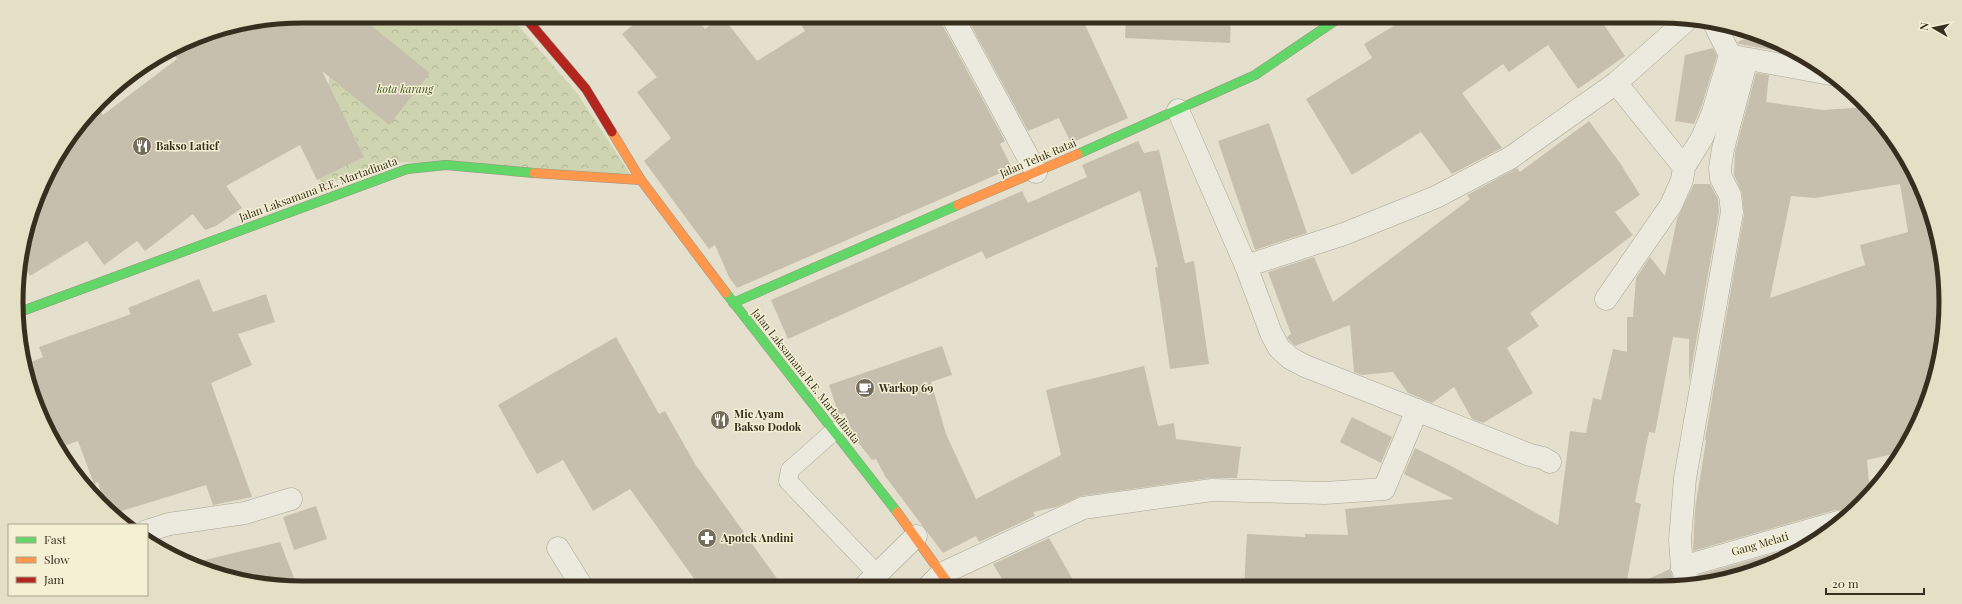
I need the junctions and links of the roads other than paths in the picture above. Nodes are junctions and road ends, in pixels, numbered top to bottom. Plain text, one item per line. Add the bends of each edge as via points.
1 (530, 23) edge
2 (956, 23) edge
3 (1332, 23) edge
4 (1682, 24) edge
5 (1719, 29) edge
6 (1738, 57) junction
7 (1817, 72) edge
8 (1616, 83) junction
9 (1178, 110) junction
10 (1684, 167) junction
11 (1036, 172) junction
12 (640, 180) junction
13 (1246, 266) junction
14 (1606, 299) dead end
15 (733, 303) junction
16 (23, 311) edge
17 (1417, 410) junction
18 (834, 431) junction
19 (1550, 462) dead end
20 (291, 499) dead end
21 (1825, 527) edge
22 (148, 531) edge
23 (916, 536) junction
24 (558, 548) dead end
25 (1686, 576) edge
26 (579, 581) edge
27 (871, 581) edge
28 (939, 581) edge
29 (944, 581) edge

1 - 12 street, Jalan Laksamana R.E. Martadinata via 586,89
2 - 11 street
3 - 9 street, Jalan Teluk Ratai via 1255,75
4 - 8 street
5 - 6 street
6 - 7 street
6 - 10 street via 1702,138
6 - 25 street via 1720,168 1721,178 1730,195 1732,212 1685,478 1680,540
8 - 10 street
8 - 13 street via 1510,158 1436,197 1344,234
9 - 11 street, Jalan Teluk Ratai
9 - 13 street
10 - 14 street via 1682,180 1671,205
11 - 15 street, Jalan Teluk Ratai
12 - 15 street, Jalan Laksamana R.E. Martadinata
12 - 16 street, Jalan Laksamana R.E. Martadinata via 571,177 446,165 407,169
13 - 17 street via 1271,333 1279,348 1290,358
15 - 18 street, Jalan Laksamana R.E. Martadinata
17 - 19 street
17 - 29 street via 1384,489 1325,492 1212,490 1083,508
18 - 23 street, Jalan Laksamana R.E. Martadinata
18 - 27 lane via 790,470 788,480
20 - 22 street via 245,513 169,524
21 - 25 street, Gang Melati
23 - 27 street
23 - 28 street, Jalan Laksamana R.E. Martadinata
24 - 26 street

